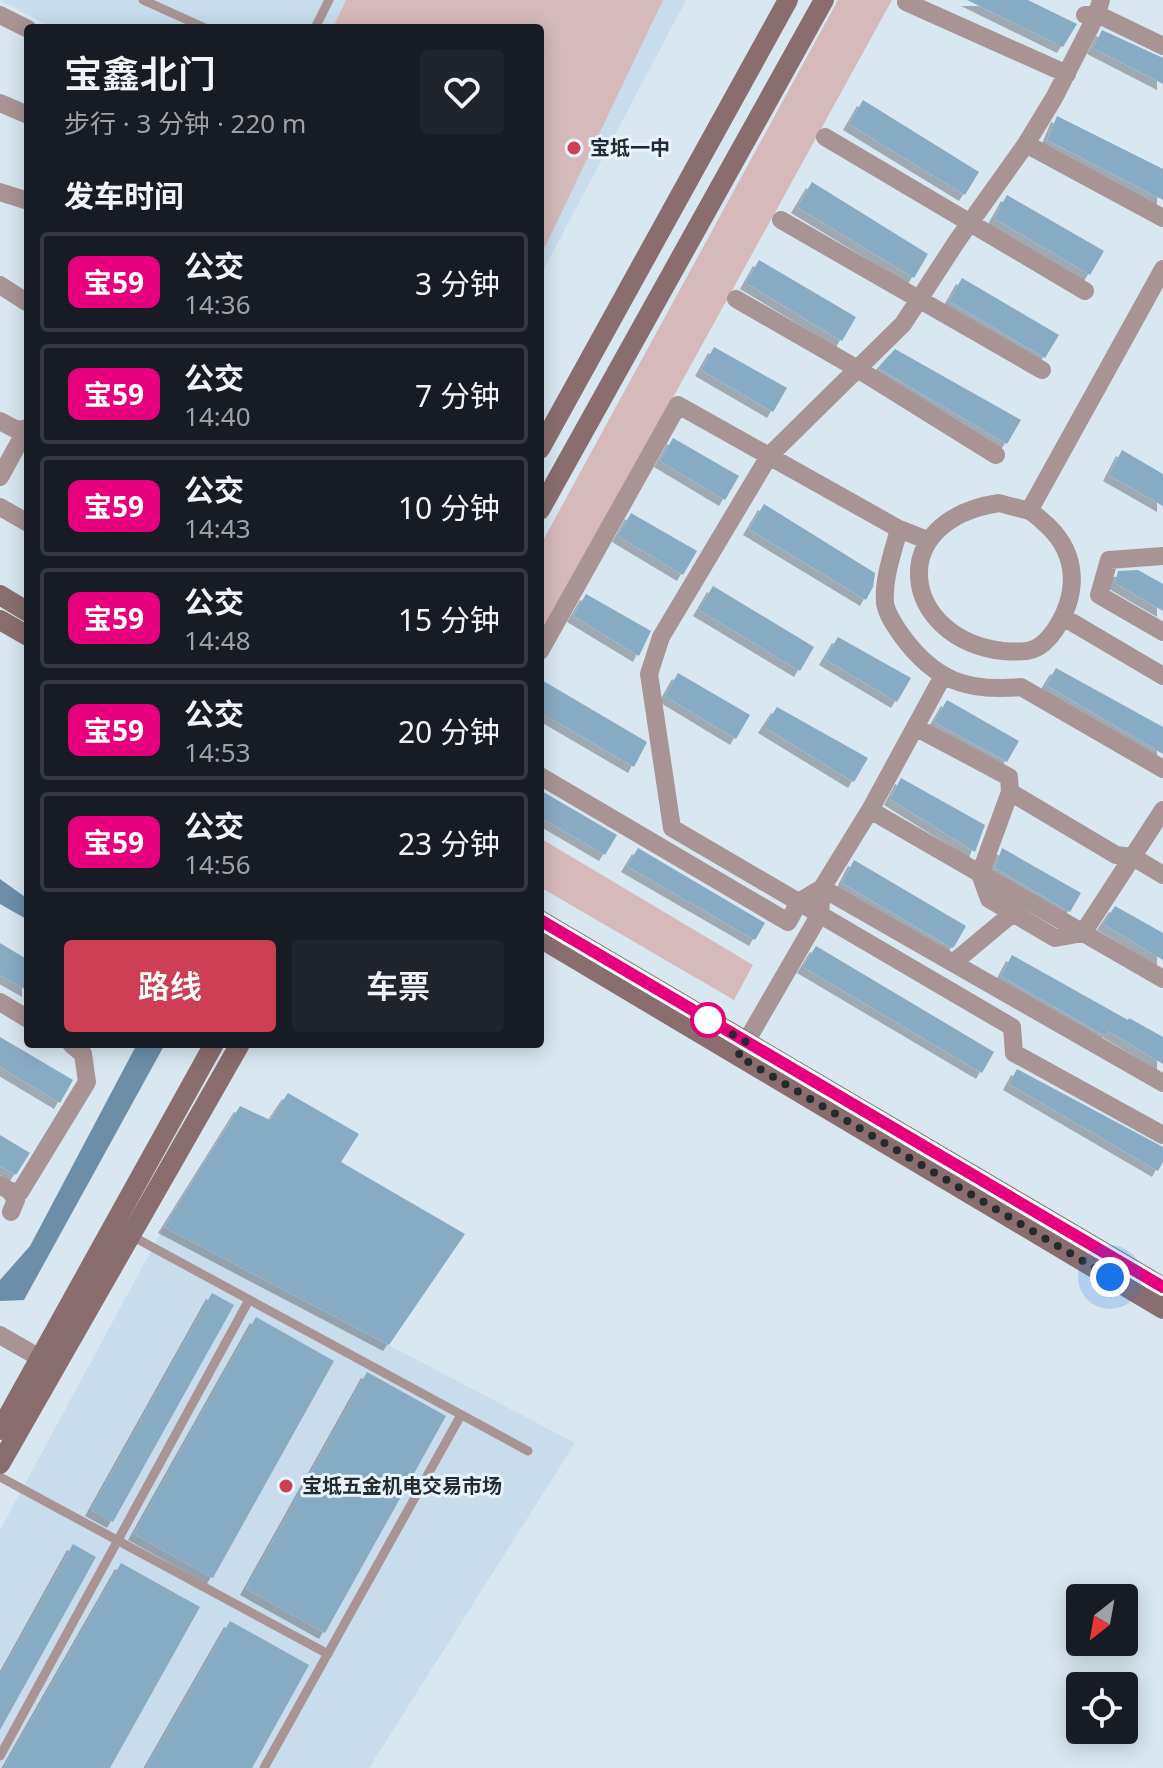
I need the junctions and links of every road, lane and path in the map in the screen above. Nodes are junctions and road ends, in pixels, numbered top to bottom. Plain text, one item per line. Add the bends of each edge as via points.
1 (143, 0) edge
2 (168, 0) edge
3 (329, 0) edge
4 (788, 0) edge
5 (824, 0) edge
6 (906, 2) dead end
7 (163, 10) junction
8 (1094, 10) edge
9 (0, 15) edge
10 (196, 24) edge
11 (317, 24) edge
12 (24, 27) edge
13 (1163, 46) edge
14 (1067, 74) junction
15 (0, 103) edge
16 (24, 113) edge
17 (825, 137) dead end
18 (1026, 144) junction
19 (0, 192) edge
20 (24, 200) edge
21 (1163, 218) edge
22 (781, 220) dead end
23 (970, 223) junction
24 (1163, 269) edge
25 (0, 285) edge
26 (1085, 291) dead end
27 (736, 299) dead end
28 (24, 300) edge
29 (919, 300) junction
30 (856, 368) junction
31 (1042, 370) dead end
32 (0, 421) edge
33 (24, 429) edge
34 (24, 434) edge
35 (544, 442) edge
36 (996, 455) dead end
37 (769, 456) junction
38 (0, 477) edge
39 (544, 503) edge
40 (0, 507) edge
41 (1029, 511) junction
42 (24, 521) edge
43 (899, 529) junction
44 (927, 540) junction
45 (1163, 556) edge
46 (0, 595) edge
47 (24, 610) edge
48 (1063, 617) junction
49 (0, 620) edge
50 (1163, 632) edge
51 (24, 634) edge
52 (544, 644) edge
53 (943, 676) junction
54 (1163, 676) edge
55 (915, 727) junction
56 (1163, 769) edge
57 (544, 778) edge
58 (1010, 792) junction
59 (870, 810) junction
60 (1163, 810) edge
61 (1133, 857) junction
62 (980, 874) junction
63 (1163, 875) edge
64 (822, 888) junction
65 (799, 902) junction
66 (1013, 913) junction
67 (820, 914) junction
68 (544, 923) edge
69 (1083, 933) junction
70 (544, 940) edge
71 (953, 963) junction
72 (1163, 979) edge
73 (0, 1002) edge
74 (24, 1017) edge
75 (76, 1048) edge
76 (212, 1048) edge
77 (238, 1048) edge
78 (742, 1049) junction
79 (1163, 1083) edge
80 (1163, 1135) edge
81 (5, 1188) edge
82 (11, 1212) dead end
83 (130, 1235) junction
84 (1163, 1287) edge
85 (249, 1300) junction
86 (1163, 1309) edge
87 (0, 1335) edge
88 (40, 1358) junction
89 (461, 1415) junction
90 (0, 1430) edge
91 (528, 1451) dead end
92 (0, 1464) edge
93 (0, 1477) edge
94 (118, 1540) junction
95 (328, 1654) junction
96 (0, 1756) edge
97 (264, 1768) edge

1 - 7 lane
2 - 7 lane
3 - 11 lane
4 - 35 main road
5 - 39 main road
6 - 14 street
7 - 10 lane
8 - 13 street
8 - 14 street
9 - 12 street
14 - 18 street
15 - 16 street
17 - 23 street
18 - 21 street
18 - 23 street
19 - 20 street
22 - 29 street
23 - 26 street
23 - 29 street
24 - 41 street
25 - 28 street
27 - 30 street
29 - 30 street via 903,324
29 - 31 street
30 - 36 street
30 - 37 street
32 - 33 street
34 - 38 street
37 - 43 street
37 - 52 street via 678,405
37 - 65 street via 661,637 649,674 672,828
40 - 42 street
41 - 44 street via 999,503 982,506 956,515
41 - 48 street via 1053,531 1068,556 1073,586
43 - 44 street
43 - 53 street via 886,607 908,643
44 - 48 street via 919,557 922,594 940,621 970,643 1028,653 1052,635
45 - 50 street via 1109,560 1099,595
46 - 47 main road
48 - 54 street
49 - 51 main road
53 - 55 street
53 - 56 street via 982,687 1021,687
55 - 58 street via 1009,777
55 - 59 street
57 - 65 street via 788,922
58 - 61 street via 1116,855
58 - 62 street
59 - 62 street
59 - 64 street
60 - 61 street
61 - 63 street
61 - 69 street
62 - 66 street via 989,899
62 - 69 street
64 - 65 street
64 - 67 street
64 - 71 street
65 - 67 street
66 - 69 street via 1055,938
66 - 71 street
67 - 78 street
67 - 80 street via 1012,1027 1014,1053
68 - 78 main road
69 - 72 street
70 - 78 main road
71 - 79 street
73 - 74 street
75 - 81 street via 83,1054 87,1082 48,1130 20,1192
76 - 88 main road
77 - 83 main road
78 - 84 main road
78 - 86 main road
81 - 82 street via 16,1200
83 - 85 lane
83 - 92 main road
85 - 89 lane
85 - 94 lane
87 - 88 street
88 - 90 main road
89 - 91 lane
89 - 95 lane
93 - 94 lane
94 - 95 lane
94 - 96 lane
95 - 97 lane

